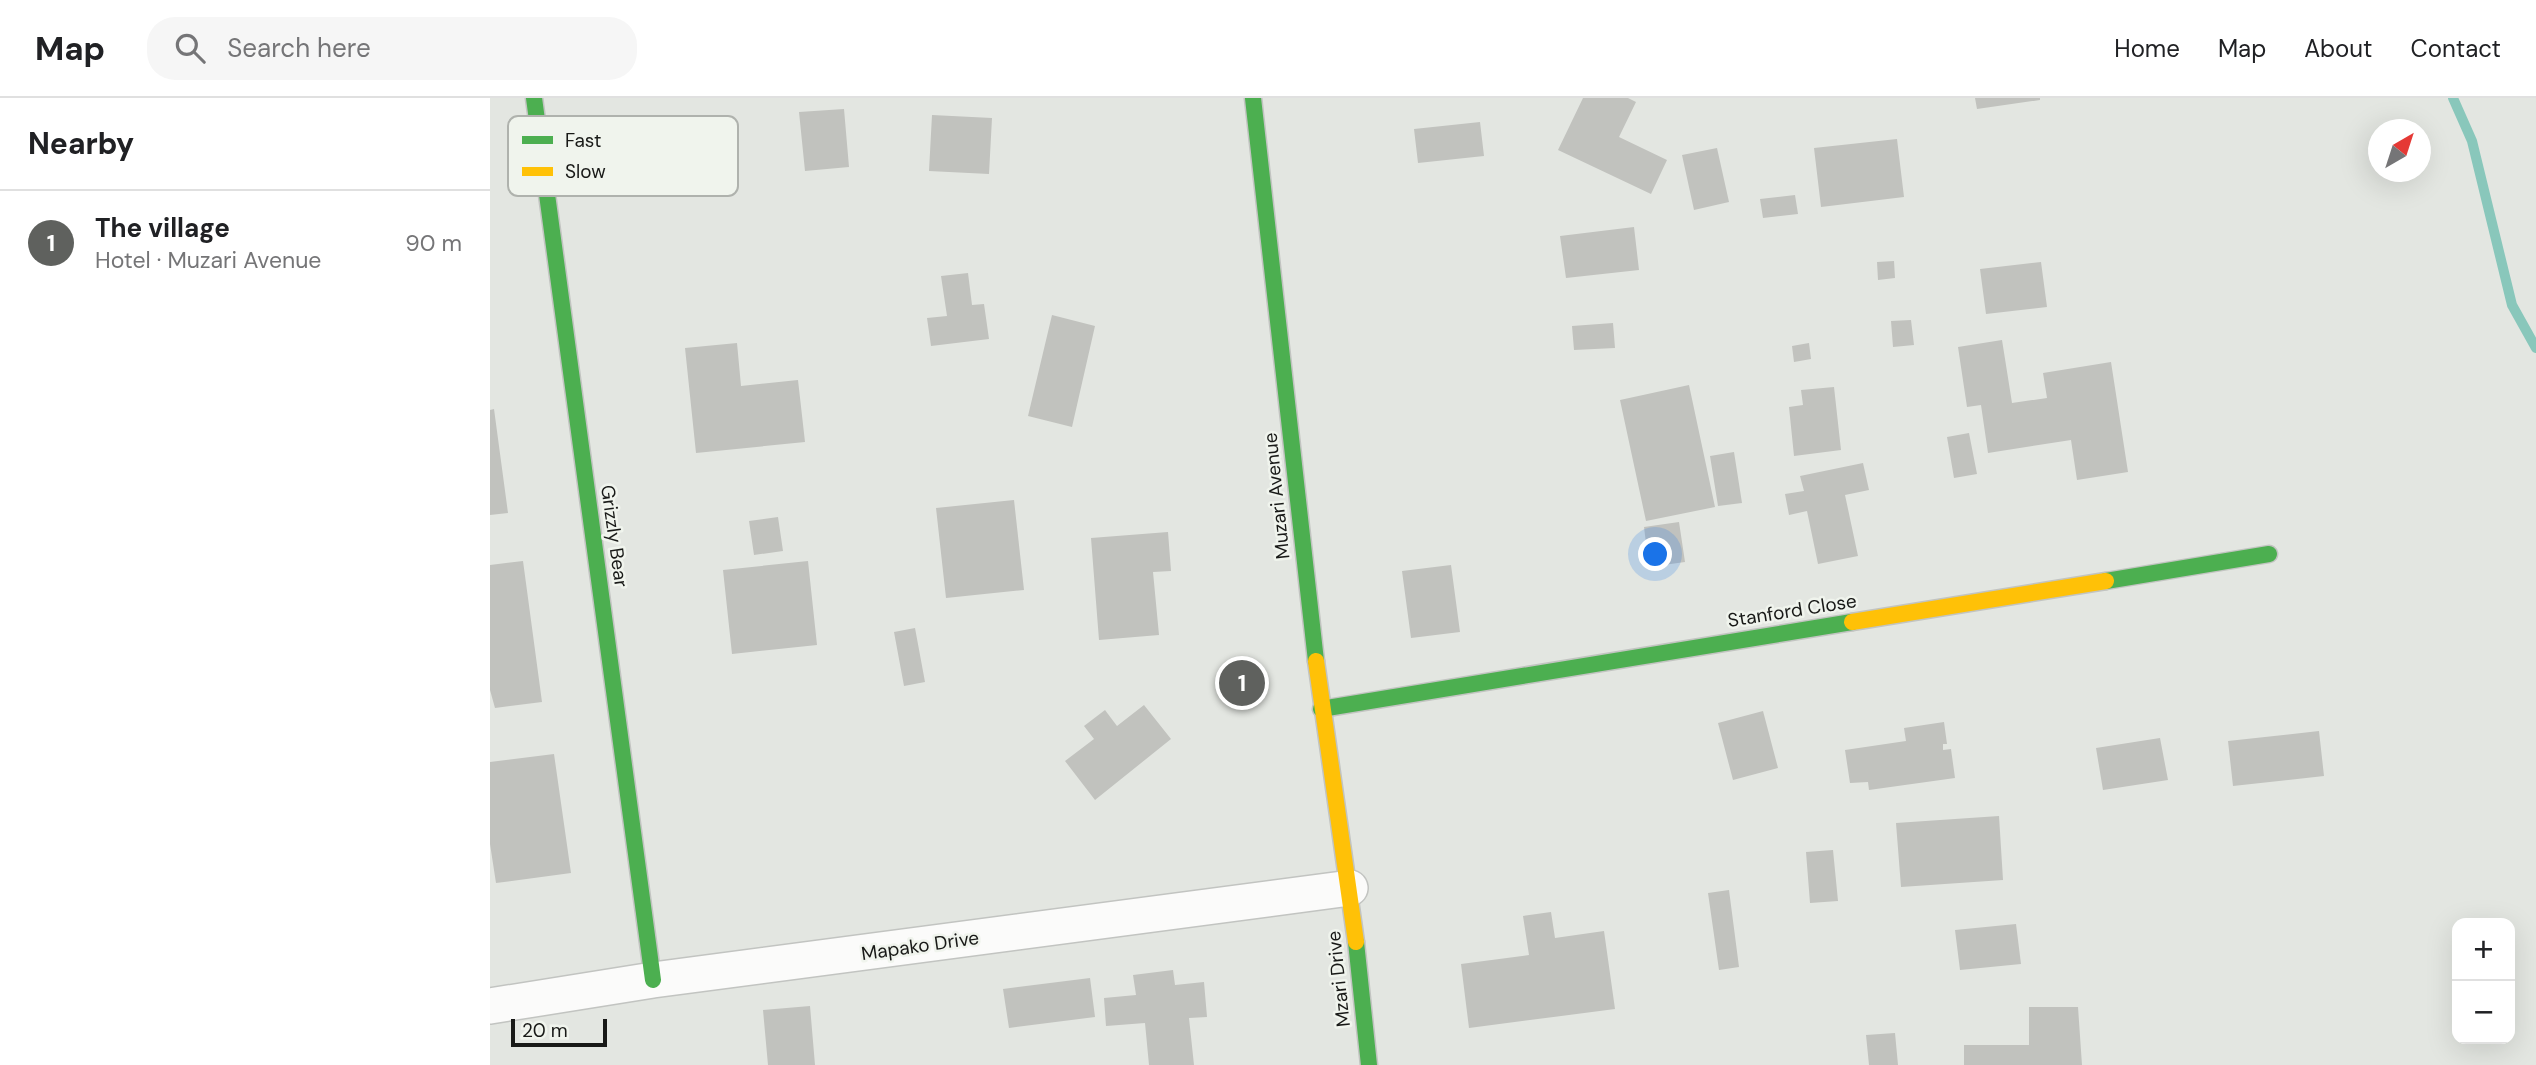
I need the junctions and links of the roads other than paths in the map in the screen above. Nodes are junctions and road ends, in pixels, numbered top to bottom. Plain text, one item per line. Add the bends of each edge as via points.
1 (534, 98) edge
2 (1253, 98) edge
3 (536, 116) edge
4 (547, 196) edge
5 (2269, 554) dead end
6 (1321, 709) junction
7 (1350, 888) junction
8 (653, 980) junction
9 (490, 1006) edge
10 (1369, 1065) edge

1 - 3 street, Grizzly Bear
2 - 6 street, Muzari Avenue
4 - 8 street, Grizzly Bear
5 - 6 street, Stanford Close
6 - 7 street, Muzari Avenue
7 - 8 street, Mapako Drive
7 - 10 street, Mzari Drive
8 - 9 street, Mapako Drive

